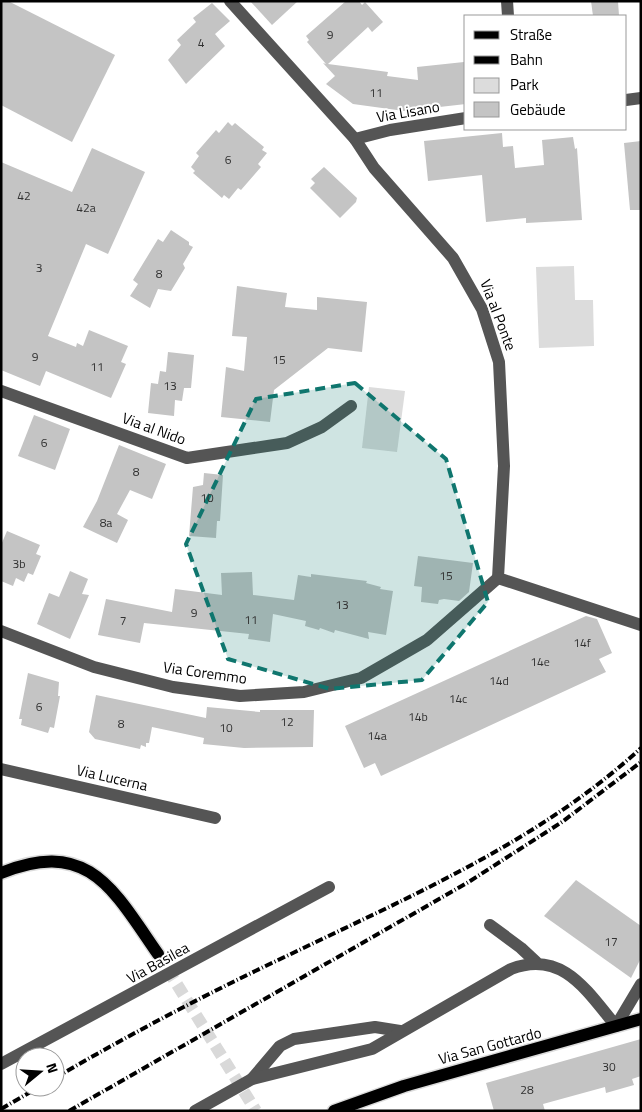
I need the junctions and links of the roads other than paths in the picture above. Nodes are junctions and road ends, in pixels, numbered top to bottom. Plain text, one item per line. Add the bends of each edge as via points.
1 (230, 1) edge
2 (506, 1) edge
3 (508, 15) edge
4 (641, 98) edge
5 (627, 100) edge
6 (464, 118) edge
7 (356, 139) junction
8 (1, 391) edge
9 (351, 406) dead end
10 (498, 578) junction
11 (641, 625) edge
12 (1, 630) edge
13 (1, 769) edge
14 (216, 818) dead end
15 (1, 873) edge
16 (329, 887) dead end
17 (490, 925) dead end
18 (158, 954) tunnel mouth
19 (536, 962) junction
20 (641, 984) edge
21 (641, 1019) edge
22 (616, 1026) junction
23 (400, 1031) junction
24 (1, 1064) edge
25 (252, 1079) junction
26 (346, 1108) edge
27 (195, 1111) edge
28 (334, 1111) edge

1 - 7 street, Via al Ponte
2 - 3 street
4 - 5 street
6 - 7 street, Via Lisano
7 - 10 street, Via al Ponte via 374,168 453,258 469,282 492,335 499,362 504,466
8 - 9 street, Via al Nido via 187,458 287,443 322,427
10 - 11 street
10 - 12 street, Via Coremmo via 427,640 361,678 304,692 240,696 173,687 94,667
13 - 14 street, Via Lucerna
15 - 18 main road via 23,864 47,860 87,870 119,898
16 - 24 street, Via Basilea
17 - 19 street
19 - 22 street via 555,967 576,979
19 - 23 street via 511,969
20 - 22 street
21 - 22 main road, Via San Gottardo
22 - 26 main road, Via San Gottardo via 404,1086
23 - 25 street via 372,1049
23 - 25 street via 375,1027 294,1039 280,1046
25 - 27 street
26 - 28 main road, Via San Gottardo

